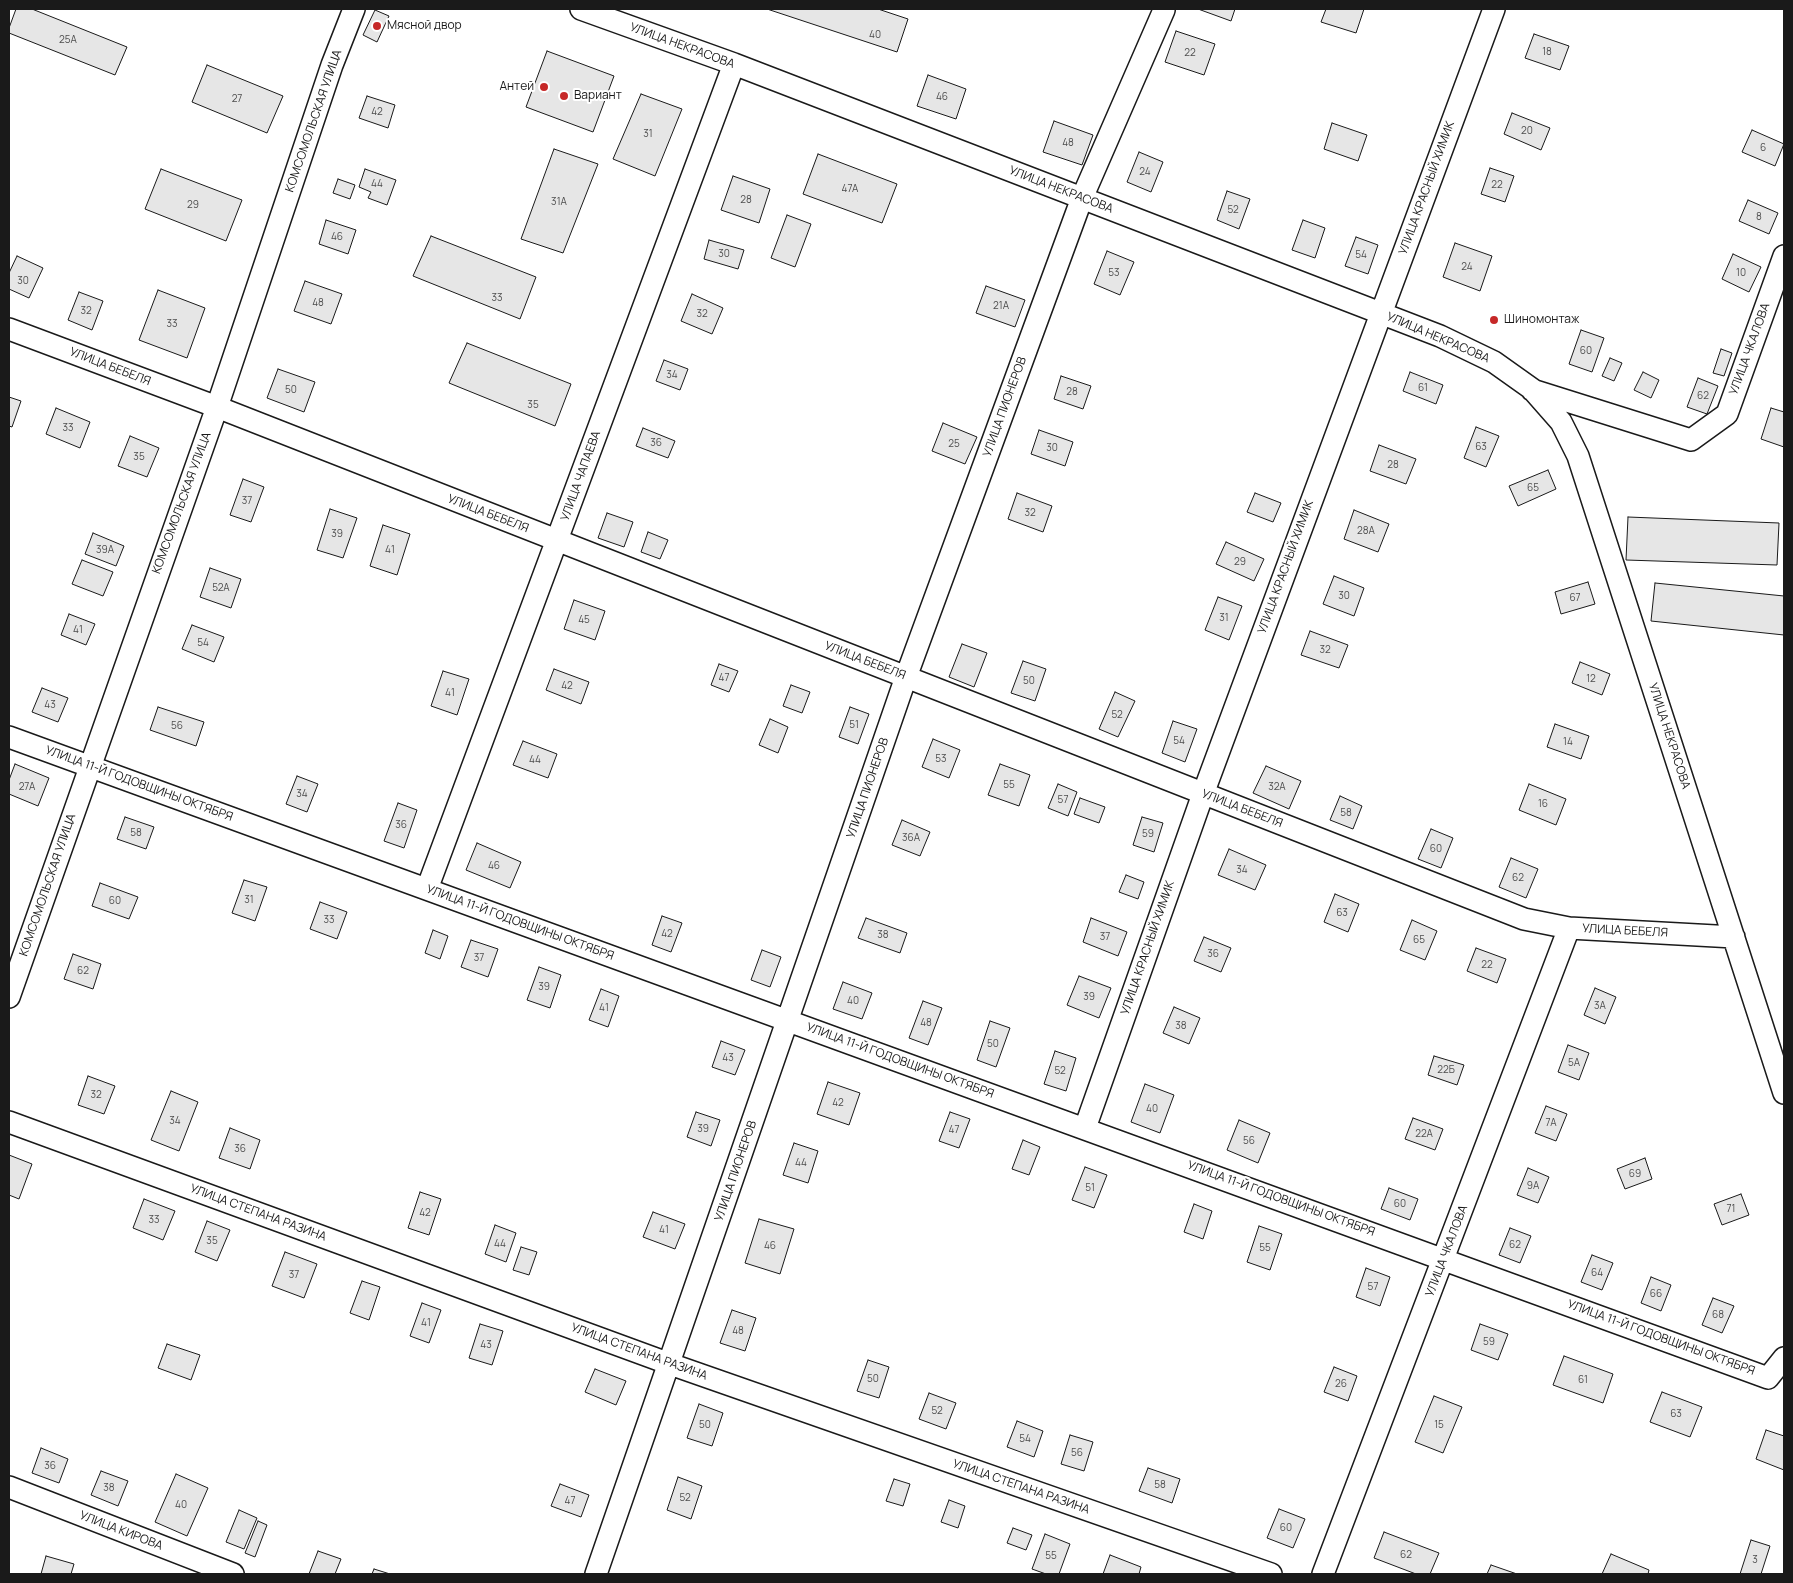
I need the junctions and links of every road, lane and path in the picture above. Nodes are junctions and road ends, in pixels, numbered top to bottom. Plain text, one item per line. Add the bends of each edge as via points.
1 (354, 9) edge
2 (581, 9) edge
3 (1494, 9) edge
4 (1164, 10) dead end
5 (734, 64) junction
6 (1082, 198) junction
7 (1784, 256) edge
8 (1380, 313) junction
9 (9, 329) edge
10 (1532, 390) junction
11 (216, 408) junction
12 (1726, 414) joint
13 (557, 541) junction
14 (906, 677) junction
15 (9, 737) edge
16 (89, 766) junction
17 (1203, 794) junction
18 (427, 889) junction
19 (1569, 928) junction
20 (1734, 937) junction
21 (9, 998) edge
22 (787, 1020) junction
23 (1784, 1093) edge
24 (9, 1122) edge
25 (1085, 1128) junction
26 (1444, 1259) junction
27 (1784, 1358) edge
28 (670, 1364) junction
29 (9, 1487) edge
30 (233, 1574) edge
31 (596, 1574) edge
32 (1271, 1574) edge
33 (1323, 1574) edge

1 - 11 street, КОМСОМОЛЬСКАЯ УЛИЦА
2 - 5 street, УЛИЦА НЕКРАСОВА
3 - 8 street, УЛИЦА КРАСНЫЙ ХИМИК
4 - 6 street, УЛИЦА ПИОНЕРОВ
5 - 6 street, УЛИЦА НЕКРАСОВА
5 - 13 street, УЛИЦА ЧАПАЕВА
6 - 8 street, УЛИЦА НЕКРАСОВА
6 - 14 street, УЛИЦА ПИОНЕРОВ
7 - 12 street, УЛИЦА ЧКАЛОВА
8 - 10 street, УЛИЦА НЕКРАСОВА via 1440,336 1494,362
8 - 17 street, УЛИЦА КРАСНЫЙ ХИМИК
9 - 11 street, УЛИЦА БЕБЕЛЯ
10 - 12 street, УЛИЦА НЕКРАСОВА via 1691,440
10 - 20 street, УЛИЦА НЕКРАСОВА via 1561,422 1578,456
11 - 13 street, УЛИЦА БЕБЕЛЯ
11 - 16 street, КОМСОМОЛЬСКАЯ УЛИЦА
13 - 14 street, УЛИЦА БЕБЕЛЯ
13 - 18 street, УЛИЦА ЧАПАЕВА
14 - 17 street, УЛИЦА БЕБЕЛЯ
14 - 22 street, УЛИЦА ПИОНЕРОВ
15 - 16 street, УЛИЦА 11-Й ГОДОВЩИНЫ ОКТЯБРЯ
16 - 18 street, УЛИЦА 11-Й ГОДОВЩИНЫ ОКТЯБРЯ
16 - 21 street, КОМСОМОЛЬСКАЯ УЛИЦА
17 - 19 street, УЛИЦА БЕБЕЛЯ via 1524,919
17 - 25 street, УЛИЦА КРАСНЫЙ ХИМИК
18 - 22 street, УЛИЦА 11-Й ГОДОВЩИНЫ ОКТЯБРЯ
19 - 20 street, УЛИЦА БЕБЕЛЯ
19 - 26 street, УЛИЦА ЧКАЛОВА
20 - 23 street, УЛИЦА НЕКРАСОВА
22 - 25 street, УЛИЦА 11-Й ГОДОВЩИНЫ ОКТЯБРЯ
22 - 28 street, УЛИЦА ПИОНЕРОВ
24 - 28 street, УЛИЦА СТЕПАНА РАЗИНА
25 - 26 street, УЛИЦА 11-Й ГОДОВЩИНЫ ОКТЯБРЯ
26 - 27 street, УЛИЦА 11-Й ГОДОВЩИНЫ ОКТЯБРЯ via 1768,1378
26 - 33 street, УЛИЦА ЧКАЛОВА
28 - 31 street, УЛИЦА ПИОНЕРОВ
28 - 32 street, УЛИЦА СТЕПАНА РАЗИНА
29 - 30 street, УЛИЦА КИРОВА

